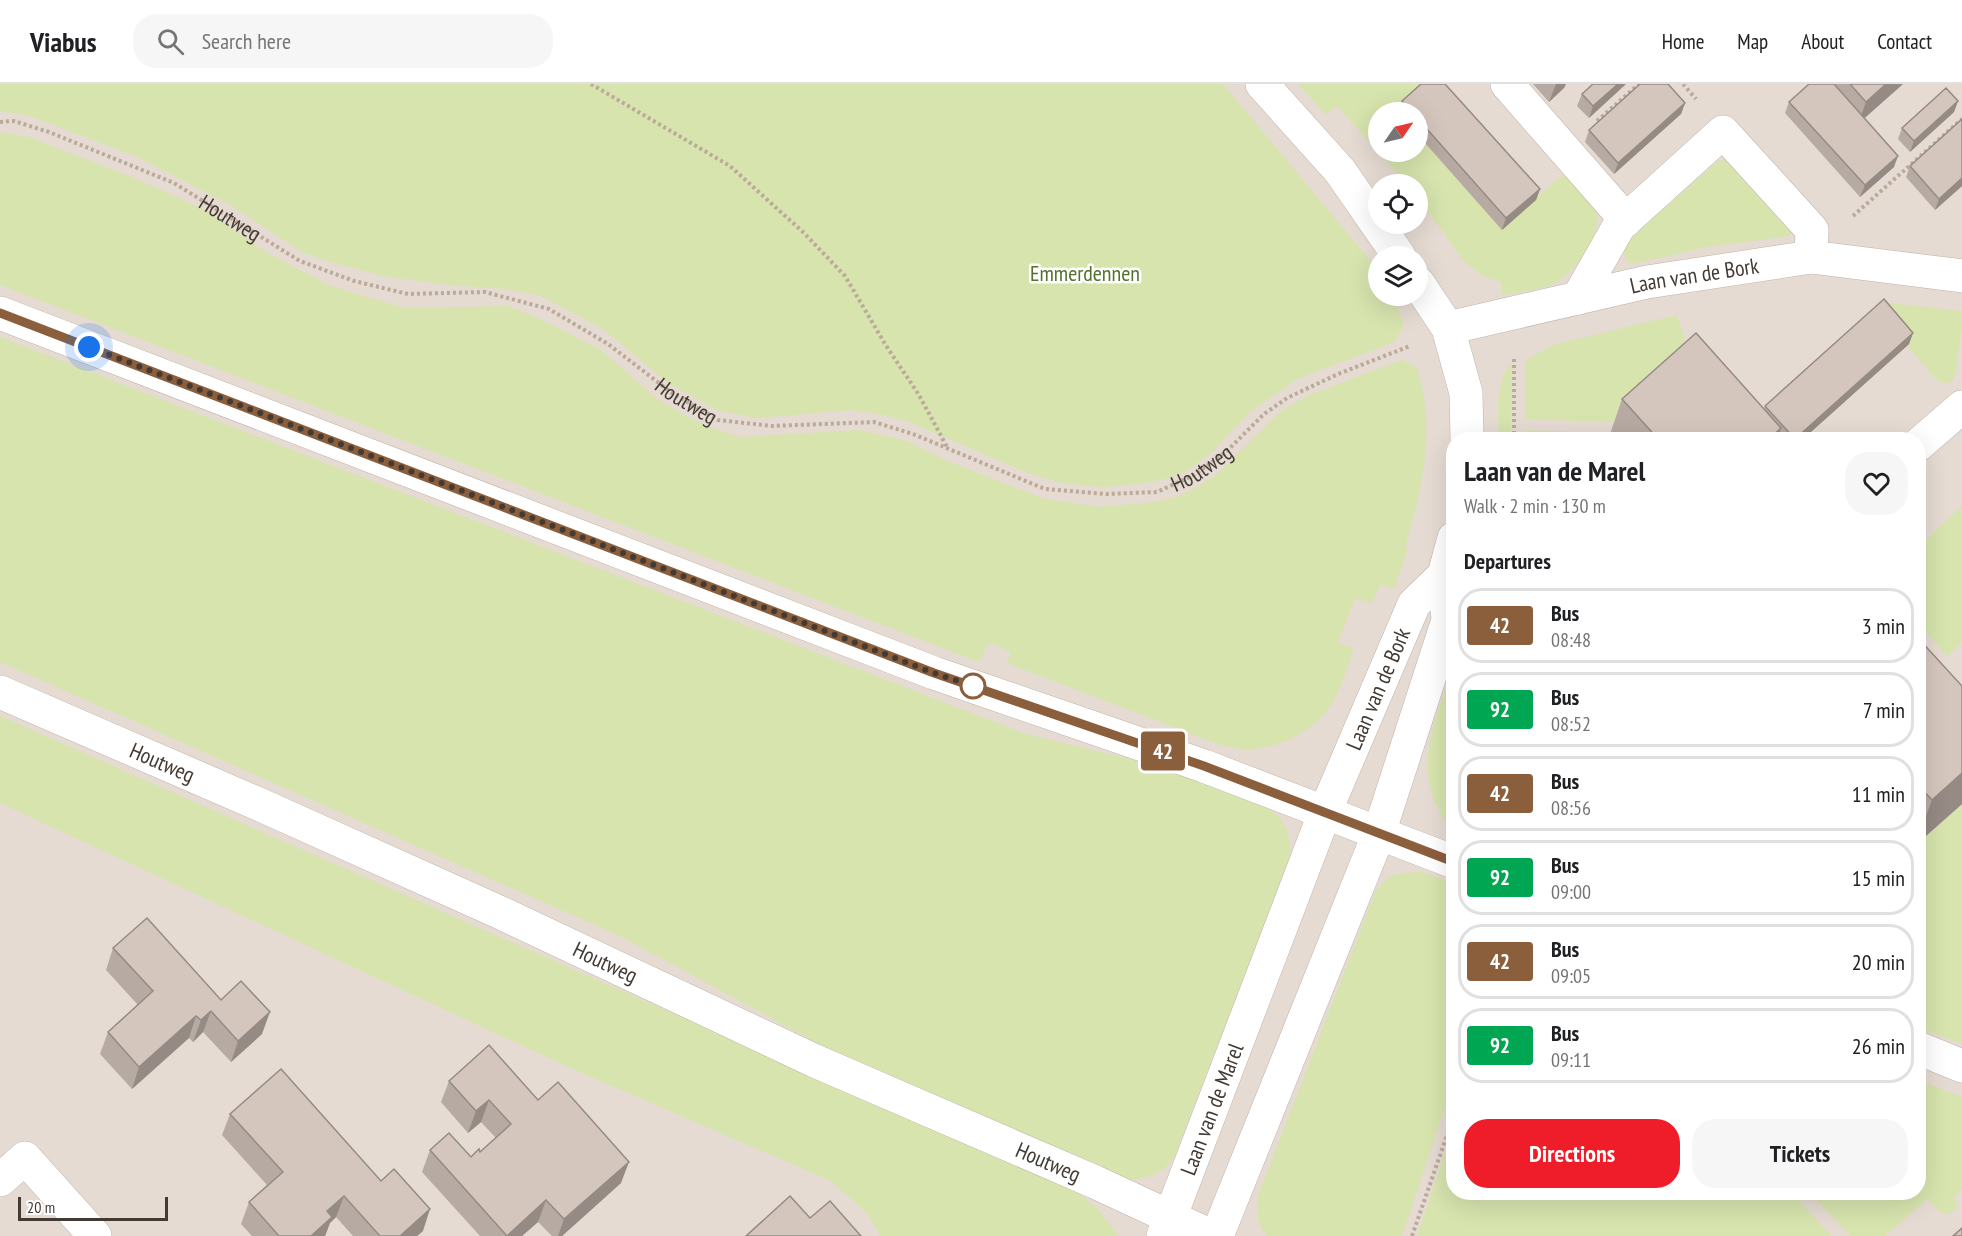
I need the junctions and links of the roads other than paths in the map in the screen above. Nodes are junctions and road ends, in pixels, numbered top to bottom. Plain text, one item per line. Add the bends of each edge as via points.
1 (1262, 84) edge
2 (1506, 84) edge
3 (1626, 220) junction
4 (1811, 244) junction
5 (1392, 246) edge
6 (1960, 272) edge
7 (1428, 298) edge
8 (1578, 298) junction
9 (0, 313) edge
10 (1448, 328) junction
11 (1962, 406) edge
12 (1467, 432) edge
13 (1926, 439) edge
14 (1446, 568) edge
15 (1444, 575) junction
16 (1446, 598) edge
17 (1446, 626) edge
18 (0, 692) edge
19 (1325, 812) junction
20 (1380, 833) junction
21 (1446, 859) edge
22 (1926, 1051) edge
23 (1962, 1066) edge
24 (0, 1180) edge
25 (1166, 1227) edge
26 (95, 1236) edge
27 (1211, 1236) edge
28 (1217, 1236) edge

1 - 5 street via 1340,171
2 - 3 street
3 - 4 street, Laan van de Bork via 1723,132
3 - 8 street, Laan van de Bork via 1618,226
4 - 6 street, Laan van de Bork
4 - 8 street, Laan van de Bork
7 - 10 street
8 - 10 street, Laan van de Bork
9 - 19 street via 934,673
10 - 12 street via 1466,393
11 - 13 street
14 - 15 street, Laan van de Bork
15 - 16 street, Laan van de Bork
15 - 19 street, Laan van de Bork via 1414,604
17 - 20 street, Laan van de Bork
18 - 25 street, Houtweg via 488,907 815,1061 1095,1182
19 - 20 street
19 - 25 street, Laan van de Marel
20 - 21 street
20 - 28 street
22 - 23 street
24 - 26 street via 25,1158
25 - 27 street, Houtweg

